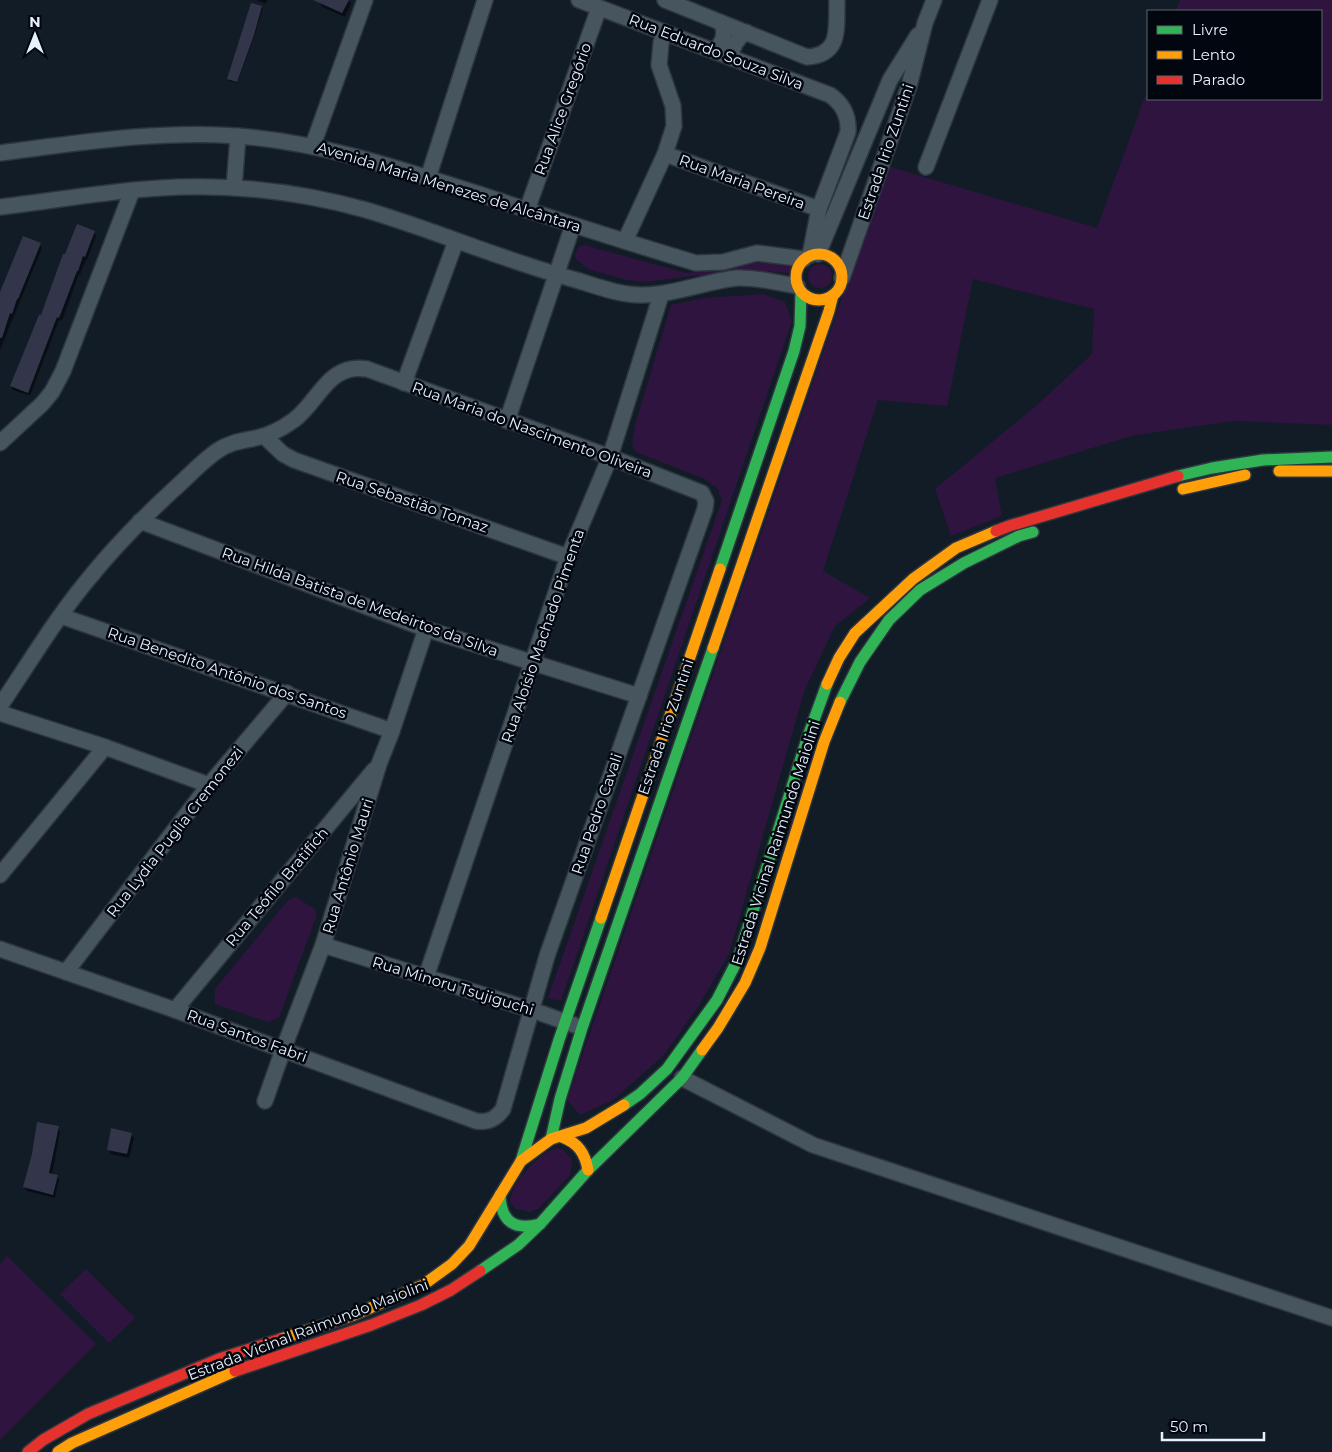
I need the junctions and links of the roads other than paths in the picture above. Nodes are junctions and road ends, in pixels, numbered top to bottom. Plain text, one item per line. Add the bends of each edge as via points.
1 (365, 0) edge
2 (485, 0) edge
3 (579, 0) edge
4 (665, 0) edge
5 (837, 0) edge
6 (934, 0) edge
7 (990, 0) edge
8 (599, 8) junction
9 (722, 23) junction
10 (925, 23) junction
11 (664, 32) junction
12 (746, 32) junction
13 (714, 51) junction
14 (731, 58) junction
15 (238, 136) junction
16 (313, 145) junction
17 (0, 153) edge
18 (665, 154) junction
19 (926, 167) dead end
20 (428, 178) junction
21 (234, 188) junction
22 (132, 191) junction
23 (0, 207) edge
24 (527, 210) junction
25 (819, 210) junction
26 (573, 225) junction
27 (625, 241) junction
28 (456, 242) junction
29 (811, 256) junction
30 (555, 274) junction
31 (842, 278) junction
32 (799, 289) junction
33 (660, 295) junction
34 (833, 295) junction
35 (404, 383) junction
36 (507, 421) junction
37 (264, 436) junction
38 (0, 443) edge
39 (610, 457) junction
40 (1332, 457) edge
41 (1332, 471) edge
42 (1171, 492) dead end
43 (705, 510) joint
44 (140, 521) junction
45 (1048, 528) dead end
46 (568, 557) junction
47 (61, 616) junction
48 (426, 629) junction
49 (532, 663) junction
50 (287, 694) junction
51 (638, 696) junction
52 (0, 706) edge
53 (0, 713) edge
54 (392, 731) junction
55 (105, 747) junction
56 (379, 764) junction
57 (209, 785) junction
58 (0, 876) edge
59 (323, 945) junction
60 (0, 949) edge
61 (66, 972) junction
62 (426, 977) junction
63 (175, 1010) junction
64 (532, 1010) junction
65 (564, 1021) junction
66 (582, 1028) junction
67 (283, 1050) junction
68 (682, 1078) junction
69 (265, 1101) dead end
70 (494, 1119) joint
71 (556, 1138) junction
72 (521, 1161) junction
73 (588, 1170) junction
74 (500, 1195) junction
75 (540, 1224) junction
76 (1332, 1318) edge
77 (28, 1452) edge
78 (58, 1452) edge

1 - 16 street
2 - 20 street
3 - 8 street, Rua Eduardo Souza Silva
4 - 9 street
5 - 12 street via 834,43 818,56 807,57
6 - 10 street, Estrada Irio Zuntini
7 - 19 street
8 - 11 street, Rua Eduardo Souza Silva
8 - 24 street, Rua Alice Gregório
9 - 12 street
9 - 13 street via 724,35
10 - 29 street, Estrada Irio Zuntini via 890,80
10 - 31 street, Estrada Irio Zuntini via 909,86
11 - 13 street, Rua Eduardo Souza Silva
11 - 18 street via 660,65 674,116 672,137
12 - 14 street via 737,40
13 - 14 street, Rua Eduardo Souza Silva
14 - 25 street, Rua Eduardo Souza Silva via 830,95 840,103 846,114 846,138
15 - 16 street, Avenida Maria Menezes de Alcântara
15 - 17 street, Avenida Maria Menezes de Alcântara via 174,134
15 - 21 street
16 - 20 street, Avenida Maria Menezes de Alcântara
18 - 25 street, Rua Maria Pereira
18 - 27 street
20 - 24 street, Avenida Maria Menezes de Alcântara
21 - 22 street
21 - 28 street via 322,199 390,218
22 - 23 street
22 - 38 street via 52,392
24 - 26 street, Avenida Maria Menezes de Alcântara
25 - 29 street
26 - 27 street, Avenida Maria Menezes de Alcântara
26 - 30 street
27 - 29 street, Avenida Maria Menezes de Alcântara via 696,263 723,262 757,253
28 - 30 street
28 - 35 street
29 - 31 main road via 826,255 838,264
29 - 32 main road via 796,272
30 - 33 street via 628,294
30 - 36 street
31 - 34 main road
32 - 33 street via 755,278 735,278
32 - 34 main road via 813,300
32 - 65 main road, Estrada Irio Zuntini via 800,326 794,351
33 - 39 street, Rua Aloísio Machado Pimenta
34 - 66 main road, Estrada Irio Zuntini
35 - 36 street, Rua Maria do Nascimento Oliveira
35 - 37 street, Rua Maria do Nascimento Oliveira via 367,370 344,371 329,381 295,419
36 - 39 street, Rua Maria do Nascimento Oliveira
37 - 44 street via 240,440 219,450
37 - 46 street, Rua Sebastião Tomaz via 294,460
39 - 43 street, Rua Maria do Nascimento Oliveira via 702,493 706,501
39 - 46 street, Rua Aloísio Machado Pimenta
40 - 71 main road, Estrada Vicinal Raimundo Maiolini via 1263,460 1212,468 1028,520 956,548 906,586 855,633 826,686 738,958 717,1000 667,1068 640,1094 613,1114
41 - 42 main road via 1258,472
43 - 51 street, Rua Pedro Cavali
44 - 47 street via 91,576
44 - 48 street, Rua Hilda Batista de Medeirtos da Silva
45 - 68 main road, Estrada Vicinal Raimundo Maiolini via 1019,536 920,590 889,620 860,662 824,742 760,948 745,984
46 - 49 street, Rua Aloísio Machado Pimenta
47 - 50 street, Rua Benedito Antônio dos Santos
47 - 52 street
48 - 49 street, Rua Hilda Batista de Medeirtos da Silva
48 - 54 street, Rua Antônio Mauri
49 - 51 street, Rua Hilda Batista de Medeirtos da Silva
49 - 62 street, Rua Aloísio Machado Pimenta
50 - 54 street, Rua Benedito Antônio dos Santos
50 - 57 street, Rua Lydia Puglia Cremonezi
51 - 64 street, Rua Pedro Cavali via 547,956
53 - 55 street
54 - 56 street, Rua Antônio Mauri
55 - 57 street
55 - 58 street
56 - 59 street, Rua Antônio Mauri
56 - 63 street, Rua Teófilo Bratifich
57 - 61 street, Rua Lydia Puglia Cremonezi
59 - 62 street, Rua Minoru Tsujiguchi
59 - 67 street, Rua Antônio Mauri
60 - 61 street, Rua Santos Fabri
61 - 63 street, Rua Santos Fabri
62 - 64 street, Rua Minoru Tsujiguchi
63 - 67 street, Rua Santos Fabri
64 - 65 street, Rua Minoru Tsujiguchi
64 - 70 street, Rua Pedro Cavali via 503,1109
65 - 66 street, Rua Minoru Tsujiguchi
65 - 72 main road, Estrada Irio Zuntini
66 - 71 main road, Estrada Irio Zuntini via 560,1099
67 - 69 street, Rua Antônio Mauri
67 - 70 street, Rua Santos Fabri via 476,1121
68 - 73 main road, Estrada Vicinal Raimundo Maiolini
68 - 76 street via 813,1145
71 - 72 main road, Estrada Vicinal Raimundo Maiolini
71 - 73 main road via 578,1145
72 - 74 main road, Estrada Vicinal Raimundo Maiolini
73 - 75 main road, Estrada Vicinal Raimundo Maiolini
74 - 75 main road via 499,1204 507,1220 523,1228
74 - 77 main road, Estrada Vicinal Raimundo Maiolini via 469,1246 452,1264 423,1285 354,1315 219,1360 88,1414
75 - 78 main road, Estrada Vicinal Raimundo Maiolini via 518,1245 485,1268 421,1305 227,1374

